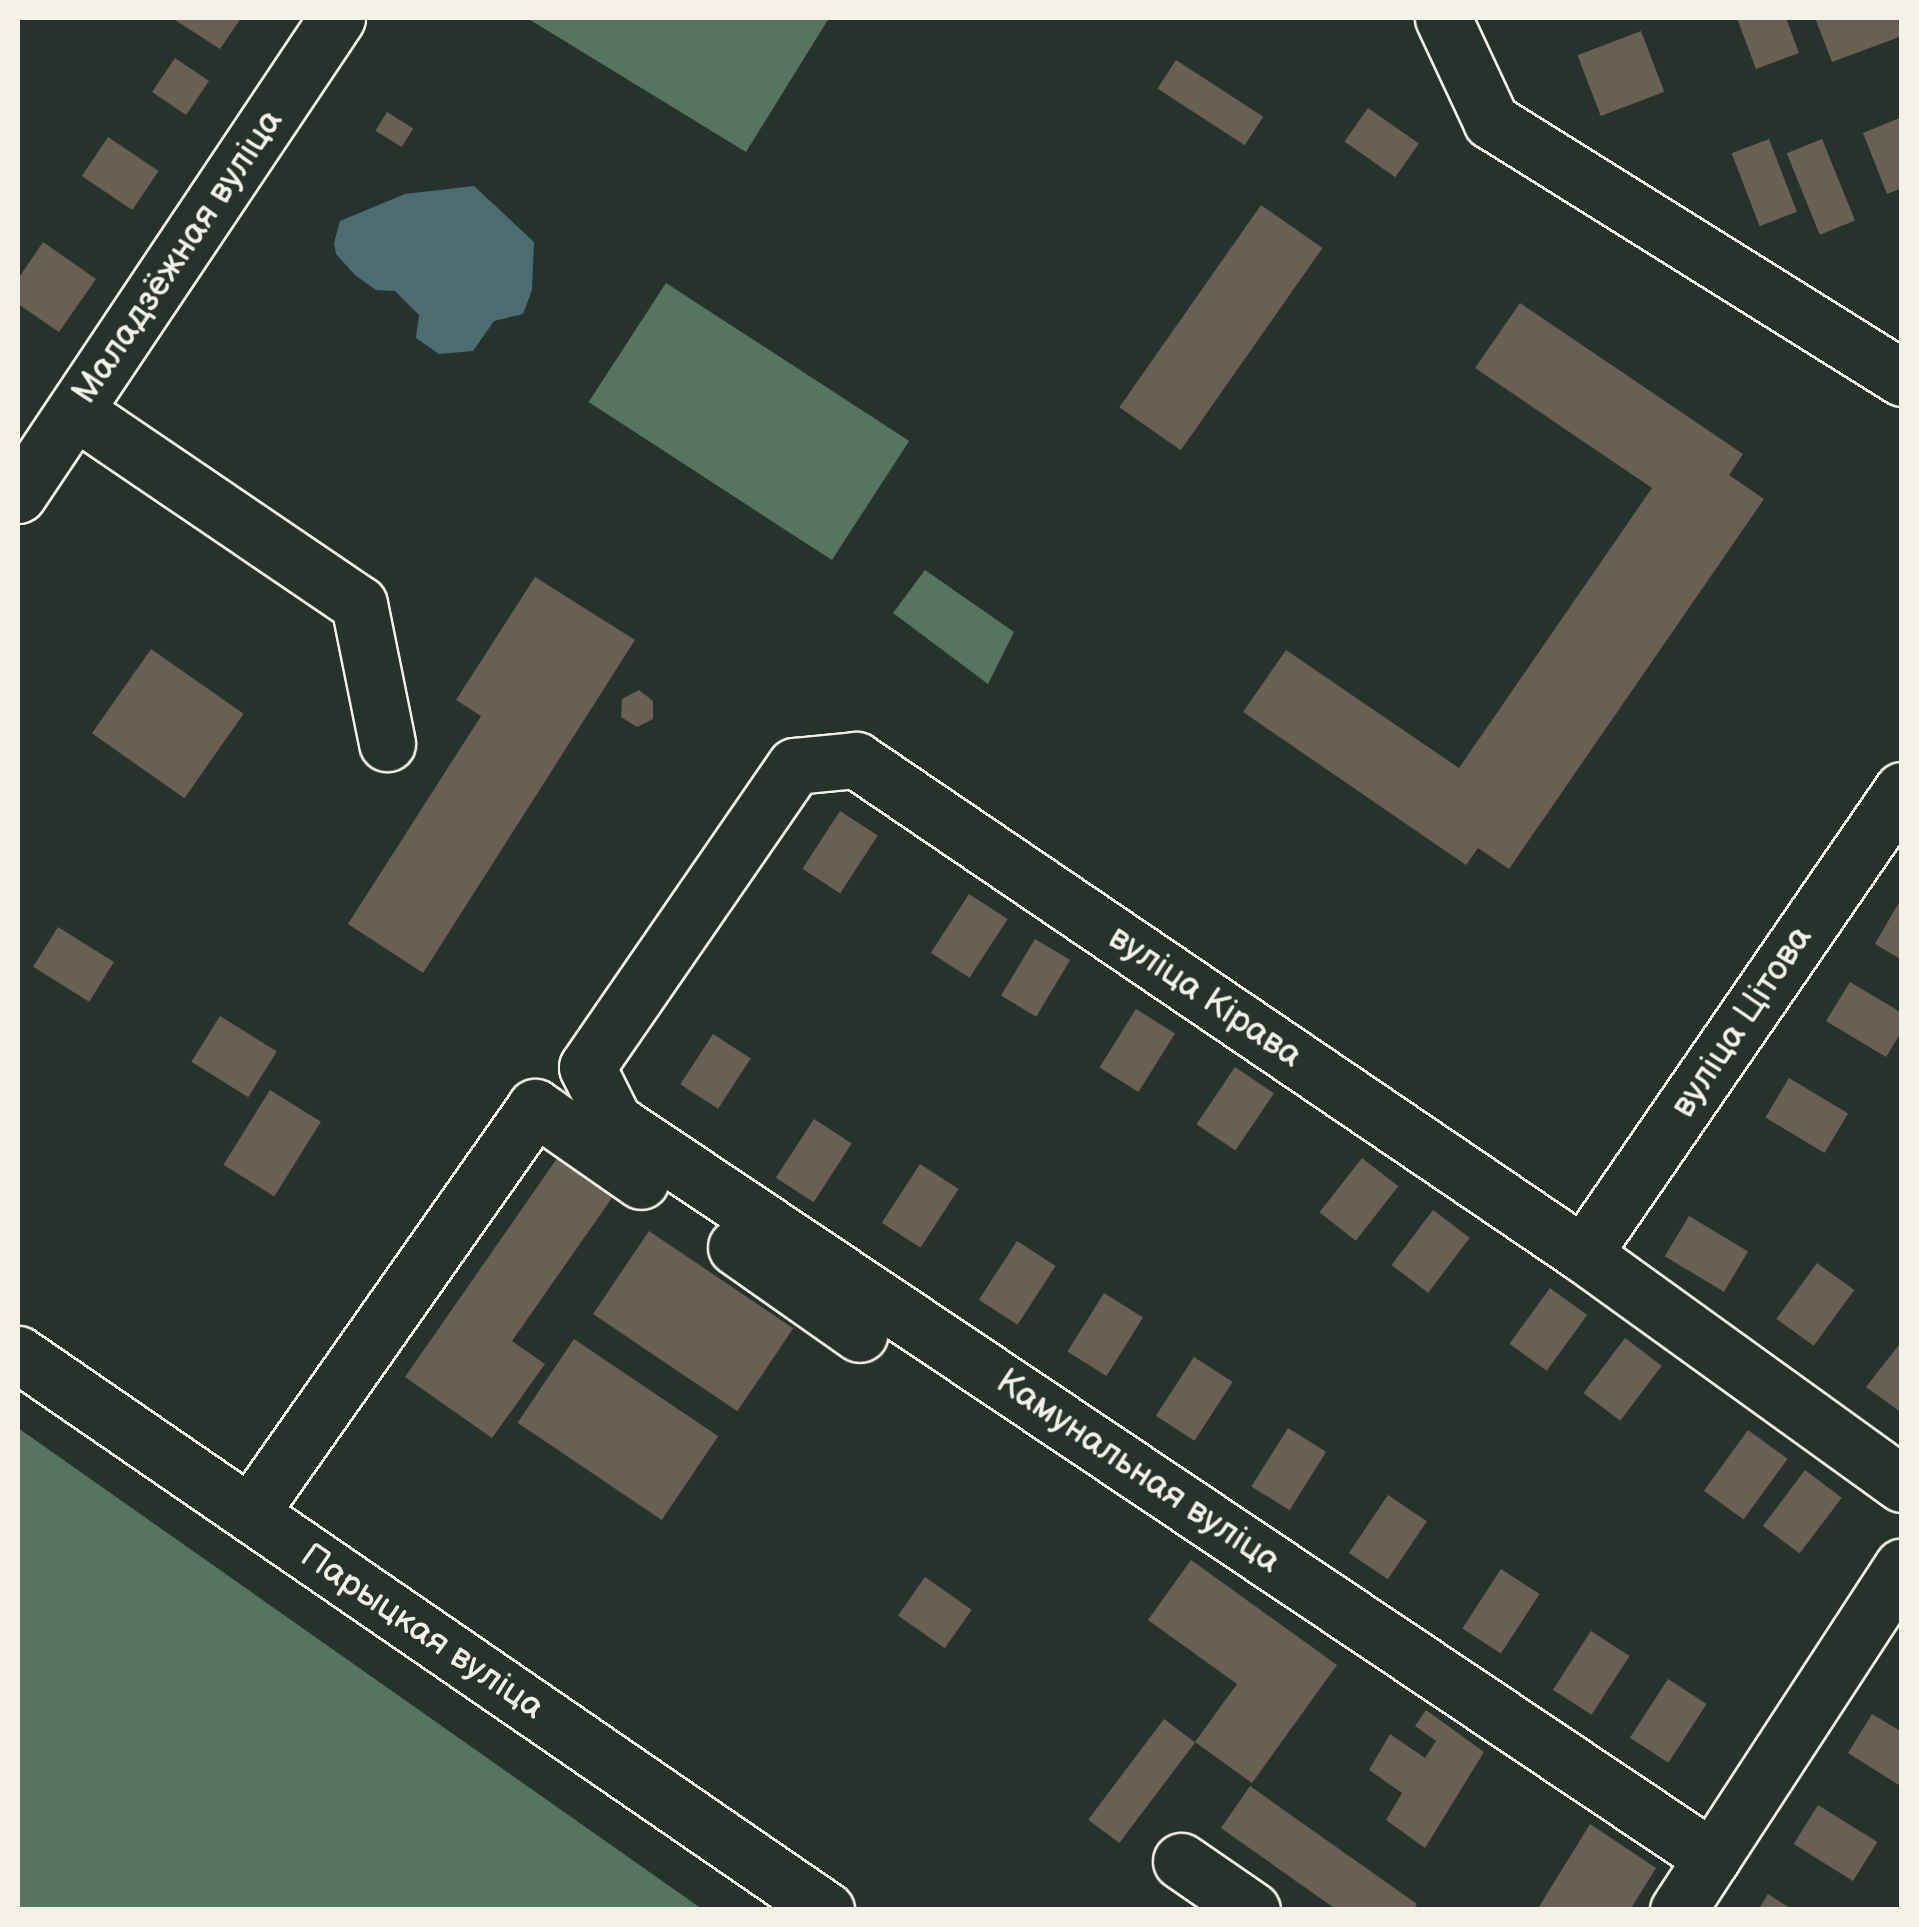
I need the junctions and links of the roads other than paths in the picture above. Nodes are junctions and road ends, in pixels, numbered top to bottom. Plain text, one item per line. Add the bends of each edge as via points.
1 (337, 18) edge
2 (1443, 18) edge
3 (1902, 378) edge
4 (75, 411) junction
5 (18, 496) edge
6 (387, 743) dead end
7 (1902, 790) edge
8 (587, 1067) joint
9 (1583, 1254) junction
10 (860, 1334) dead end
11 (18, 1354) edge
12 (1902, 1484) edge
13 (250, 1514) junction
14 (1902, 1567) edge
15 (1712, 1858) junction
16 (1181, 1861) dead end
17 (826, 1910) edge
18 (1252, 1910) edge
19 (1678, 1910) edge

1 - 4 street, Маладзёжная вуліца
2 - 3 street via 1491,120
4 - 5 street, Маладзёжная вуліца
4 - 6 street via 359,604
7 - 9 street, вуліца Цітова
8 - 9 street, вуліца Кірава via 795,766 856,760
8 - 15 street, Камунальная вуліца via 614,1120
9 - 12 street, вуліца Кірава
10 - 13 street via 535,1107
11 - 13 street, Парыцкая вуліца
13 - 17 street, Парыцкая вуліца
14 - 15 street
15 - 19 street
16 - 18 street

